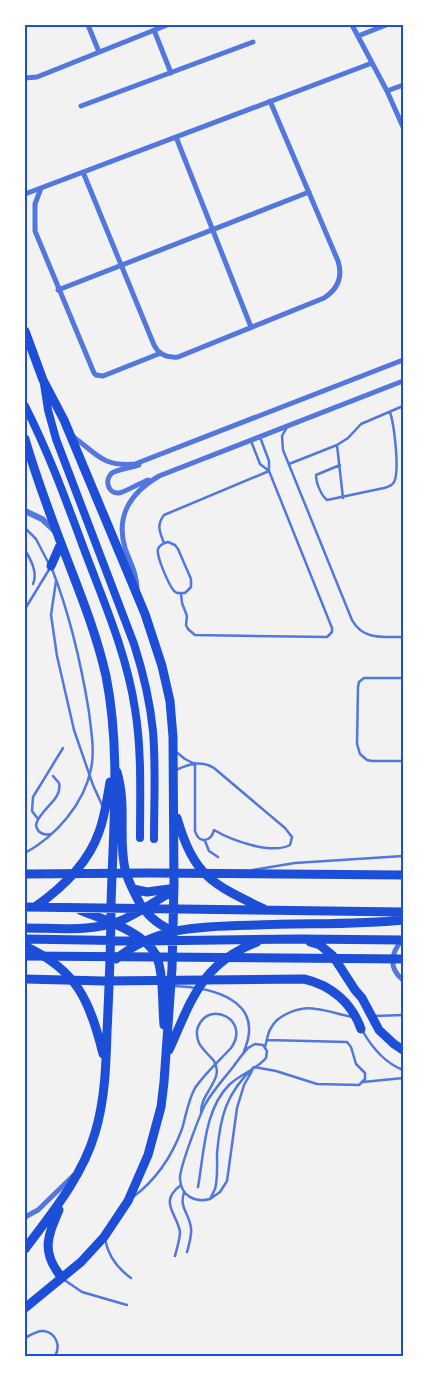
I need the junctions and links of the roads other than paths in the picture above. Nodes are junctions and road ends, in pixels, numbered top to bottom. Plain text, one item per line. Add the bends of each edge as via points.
1 (88, 25) edge
2 (167, 25) edge
3 (352, 25) edge
4 (386, 25) edge
5 (154, 30) junction
6 (358, 36) junction
7 (253, 42) dead end
8 (99, 52) junction
9 (372, 63) junction
10 (171, 73) junction
11 (25, 78) edge
12 (403, 84) edge
13 (387, 91) junction
14 (270, 101) junction
15 (81, 106) dead end
16 (403, 127) edge
17 (176, 137) junction
18 (84, 172) junction
19 (41, 188) junction
20 (309, 192) junction
21 (25, 194) edge
22 (213, 230) junction
23 (121, 265) junction
24 (58, 290) junction
25 (252, 327) junction
26 (25, 331) edge
27 (161, 354) junction
28 (403, 360) edge
29 (43, 380) junction
30 (403, 381) edge
31 (25, 406) edge
32 (403, 406) edge
33 (390, 412) junction
34 (287, 427) junction
35 (71, 436) junction
36 (260, 437) junction
37 (25, 439) edge
38 (250, 441) junction
39 (337, 445) junction
40 (153, 458) junction
41 (289, 464) junction
42 (340, 465) junction
43 (269, 471) junction
44 (160, 476) junction
45 (343, 498) junction
46 (25, 511) edge
47 (25, 528) edge
48 (59, 538) junction
49 (164, 543) junction
50 (25, 550) edge
51 (51, 566) junction
52 (56, 580) junction
53 (33, 584) dead end
54 (181, 594) junction
55 (137, 595) junction
56 (25, 609) edge
57 (403, 637) edge
58 (403, 678) edge
59 (64, 748) dead end
60 (174, 749) junction
61 (114, 760) junction
62 (403, 761) edge
63 (195, 763) junction
64 (174, 772) junction
65 (90, 775) junction
66 (52, 776) dead end
67 (174, 807) junction
68 (104, 811) junction
69 (38, 819) junction
70 (52, 833) junction
71 (140, 838) dead end
72 (154, 839) dead end
73 (205, 840) junction
74 (25, 852) edge
75 (403, 856) edge
76 (218, 857) dead end
77 (25, 874) edge
78 (238, 874) junction
79 (403, 875) edge
80 (174, 888) junction
81 (133, 889) junction
82 (25, 907) edge
83 (35, 907) junction
84 (75, 908) junction
85 (111, 908) junction
86 (143, 909) junction
87 (174, 909) junction
88 (266, 910) junction
89 (403, 912) edge
90 (403, 920) edge
91 (112, 924) junction
92 (201, 926) junction
93 (25, 928) edge
94 (75, 928) junction
95 (173, 936) junction
96 (25, 939) edge
97 (300, 939) junction
98 (111, 940) junction
99 (263, 940) junction
100 (402, 940) edge
101 (143, 941) junction
102 (211, 941) junction
103 (25, 946) edge
104 (25, 956) edge
105 (403, 959) edge
106 (111, 966) junction
107 (159, 967) junction
108 (25, 979) edge
109 (403, 980) edge
110 (140, 981) junction
111 (403, 1015) edge
112 (372, 1016) junction
113 (358, 1018) junction
114 (361, 1029) joint
115 (267, 1040) junction
116 (265, 1047) junction
117 (403, 1050) edge
118 (242, 1054) junction
119 (166, 1057) junction
120 (106, 1064) junction
121 (254, 1068) junction
122 (403, 1070) edge
123 (403, 1078) edge
124 (363, 1082) junction
125 (202, 1113) junction
126 (81, 1167) junction
127 (181, 1185) junction
128 (198, 1187) dead end
129 (184, 1192) junction
130 (65, 1196) junction
131 (210, 1199) junction
132 (128, 1201) junction
133 (25, 1217) edge
134 (104, 1237) junction
135 (25, 1249) edge
136 (187, 1252) dead end
137 (175, 1256) dead end
138 (62, 1278) junction
139 (131, 1278) dead end
140 (127, 1304) dead end
141 (25, 1308) edge
142 (25, 1338) edge
143 (55, 1356) edge

1 - 8 street
2 - 5 street
3 - 6 street
4 - 6 street
5 - 8 street
5 - 10 street
6 - 9 street
7 - 10 street
8 - 11 street via 37,77
9 - 13 street
9 - 14 street
10 - 15 street
12 - 13 street
13 - 16 street
14 - 17 street
14 - 20 street
17 - 18 street
17 - 22 street
18 - 19 street
18 - 23 street
19 - 21 street
19 - 24 street via 35,204 35,231
20 - 22 street
20 - 25 street via 338,261 340,278 337,286 324,298
22 - 23 street
22 - 25 street
23 - 24 street
23 - 27 street via 154,345
24 - 27 street via 96,376
25 - 27 street via 178,357
26 - 29 main road
28 - 40 street
29 - 35 main road
29 - 72 main road via 56,439 141,665 153,731
30 - 34 street
31 - 71 main road via 55,473 127,668 140,753
32 - 33 lane
33 - 39 lane via 361,424
33 - 45 lane via 395,430 394,481 384,488
34 - 36 street
34 - 41 lane via 282,440
35 - 40 street via 96,456 115,464 136,464
35 - 55 main road
36 - 38 street
36 - 43 lane via 269,461
37 - 48 main road
38 - 43 lane via 260,464
38 - 44 street
39 - 41 lane
39 - 42 lane
40 - 44 street via 111,474 108,479 110,490 121,493
41 - 57 lane via 355,626 372,637
42 - 45 lane
42 - 45 lane via 318,473 316,478 325,500
43 - 49 lane via 164,515 159,528
43 - 54 lane via 332,634 327,637 195,635 186,625
44 - 55 street via 136,494 125,514 123,537 136,577
46 - 48 street via 42,518
47 - 51 lane via 36,539
48 - 51 main road
48 - 61 main road via 101,656 112,713
49 - 54 lane via 158,549 158,557 171,588
49 - 54 lane via 176,545 191,579 189,591
50 - 53 lane via 35,571
51 - 52 lane
51 - 56 lane
52 - 65 lane via 84,681 93,748
52 - 65 lane via 51,615 54,641 70,714
55 - 60 main road via 152,631 164,674
58 - 62 lane via 364,678 358,687 360,754 367,760
59 - 69 lane via 33,797 32,806
60 - 63 lane
60 - 64 main road
61 - 68 main road
61 - 81 main road via 123,799 124,859
61 - 85 main road
63 - 64 lane
63 - 73 lane via 195,831 196,836
63 - 73 lane via 214,768 282,825 292,840 284,848 252,846 214,830 213,836
64 - 67 main road
65 - 68 lane
65 - 70 lane via 74,808
66 - 69 lane via 59,783 59,792
67 - 80 main road
67 - 88 main road via 185,844 202,871 226,891
68 - 83 main road via 95,842 79,867
69 - 70 lane via 38,830 44,834
70 - 74 lane
73 - 76 lane via 209,851
75 - 78 lane via 288,864
77 - 78 main road
78 - 79 main road
80 - 81 main road via 157,892
80 - 86 main road
80 - 87 main road
81 - 86 main road
82 - 83 main road
83 - 84 main road
84 - 85 main road
84 - 91 main road
84 - 94 main road via 86,918 84,924
85 - 86 main road
85 - 91 main road
86 - 87 main road
86 - 91 main road
86 - 95 main road
87 - 88 main road
87 - 95 main road
88 - 89 main road
90 - 92 main road
91 - 94 main road
91 - 98 main road
91 - 101 main road
92 - 95 main road
92 - 102 main road via 198,934
93 - 94 main road
95 - 101 main road
95 - 102 main road
95 - 119 main road
96 - 98 main road
97 - 99 main road
97 - 100 main road
97 - 112 main road via 320,945 333,956
98 - 101 main road
98 - 106 main road
99 - 102 main road
99 - 119 main road via 237,950 208,975 193,997
100 - 109 street via 392,959 395,971
101 - 106 main road via 126,951
101 - 107 main road via 152,950
103 - 120 main road via 50,959 80,990 93,1014
104 - 105 main road
106 - 107 main road via 134,959
106 - 120 main road
107 - 119 main road
108 - 110 main road
110 - 113 main road via 304,979 324,985
110 - 118 lane via 206,989 233,1000 249,1023 249,1037
111 - 112 lane
112 - 113 lane
112 - 117 main road via 386,1037
113 - 114 main road
113 - 115 lane via 301,1009 274,1023
114 - 122 lane via 378,1051
115 - 116 lane
115 - 124 lane via 347,1042 352,1047 356,1064 364,1073
116 - 118 lane via 255,1044
116 - 121 lane via 266,1058
118 - 125 lane via 213,1092
119 - 132 main road via 155,1131
120 - 126 main road via 100,1117
121 - 124 lane via 276,1071 317,1084 359,1085
121 - 128 lane via 236,1079 220,1096 206,1138
121 - 131 lane via 236,1085 226,1104 220,1128 216,1184
121 - 131 lane via 246,1079 238,1102 228,1181
123 - 124 lane
125 - 127 lane via 181,1173
125 - 132 lane via 202,1100 217,1074 216,1064 198,1041 197,1030 206,1017 221,1014 234,1024 235,1043 195,1088 178,1139 161,1169
126 - 130 main road
126 - 133 street via 47,1202
127 - 129 lane
127 - 137 lane via 172,1195 170,1204 180,1235
129 - 131 lane via 196,1201
129 - 136 lane via 183,1209 192,1231
130 - 135 main road
130 - 138 main road via 48,1243 49,1257
132 - 134 main road
134 - 138 main road
134 - 139 lane via 112,1259
138 - 140 lane via 82,1292
138 - 141 main road
142 - 143 lane via 37,1331 51,1334 58,1346

